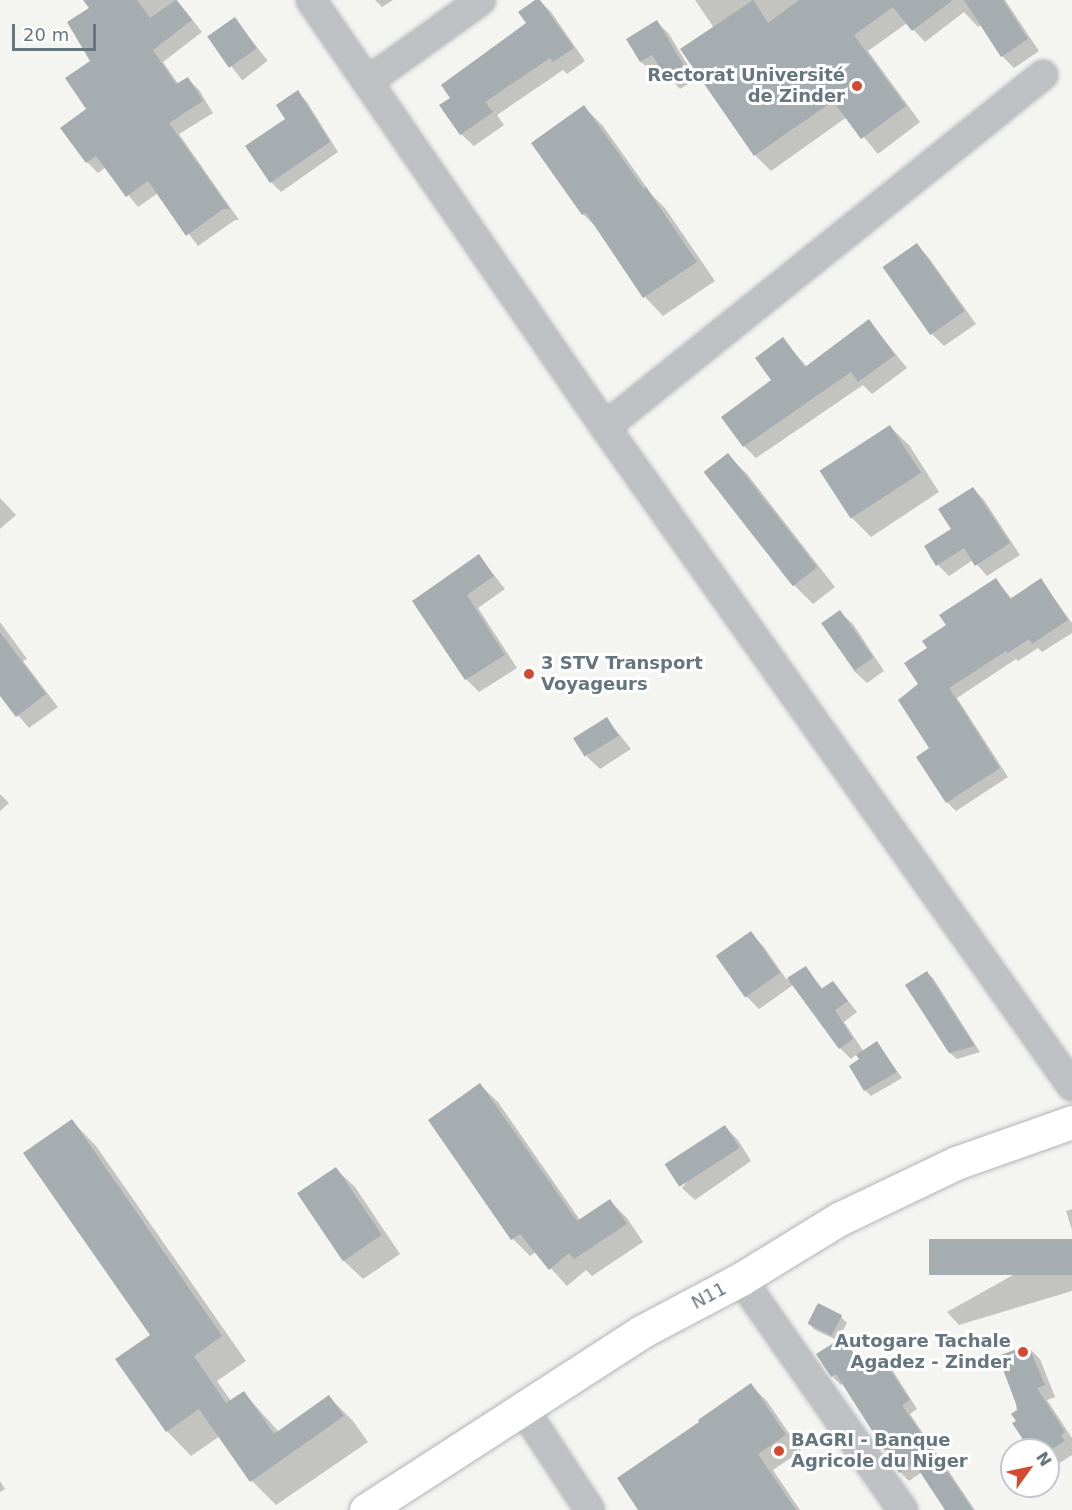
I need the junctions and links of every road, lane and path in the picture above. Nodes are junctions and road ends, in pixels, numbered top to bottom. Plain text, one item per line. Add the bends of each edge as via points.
1 (311, 0) edge
2 (481, 0) edge
3 (1043, 75) dead end
4 (367, 82) junction
5 (604, 428) junction
6 (1072, 1086) edge
7 (1072, 1122) edge
8 (741, 1280) junction
9 (522, 1407) junction
10 (366, 1510) edge
11 (590, 1510) edge
12 (903, 1510) edge

1 - 4 street
2 - 4 street
3 - 5 street
4 - 5 street
5 - 6 street
7 - 8 main road, N11 via 956,1163 839,1219
8 - 9 main road, N11 via 641,1332
8 - 12 street
9 - 10 main road, N11
9 - 11 street

